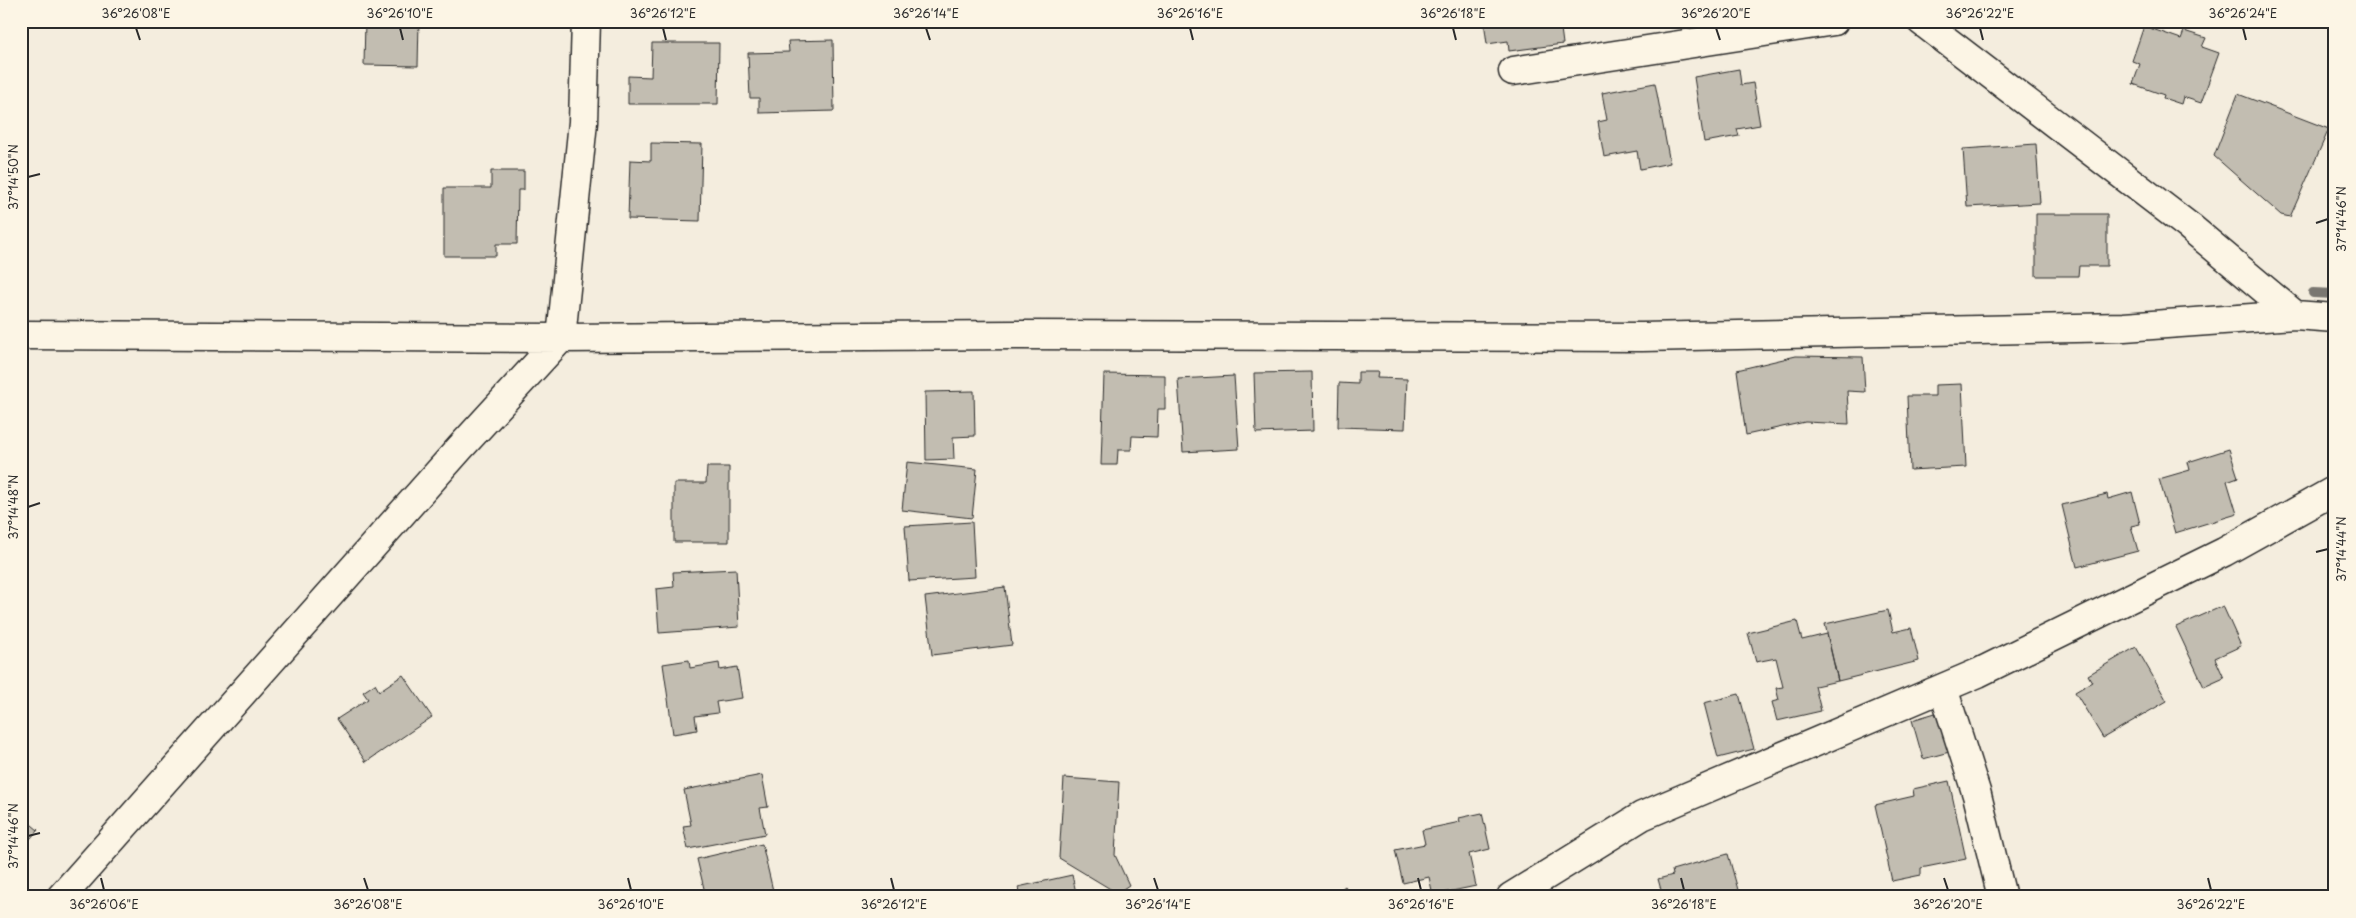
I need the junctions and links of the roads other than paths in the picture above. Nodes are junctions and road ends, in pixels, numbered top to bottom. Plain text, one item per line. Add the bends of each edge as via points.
1 (586, 21) edge
2 (1834, 21) edge
3 (1921, 21) edge
4 (1513, 71) dead end
5 (2295, 314) junction
6 (2335, 318) edge
7 (21, 335) edge
8 (561, 338) junction
9 (2335, 490) edge
10 (1943, 688) junction
11 (61, 897) edge
12 (1511, 897) edge
13 (2002, 897) edge

1 - 8 street via 583,122
2 - 4 street
3 - 5 street via 2190,227
5 - 6 street
5 - 8 street via 2124,327 1652,336
7 - 8 street
8 - 11 street
9 - 10 street via 2224,552
10 - 12 street via 1642,816
10 - 13 street via 1977,795

